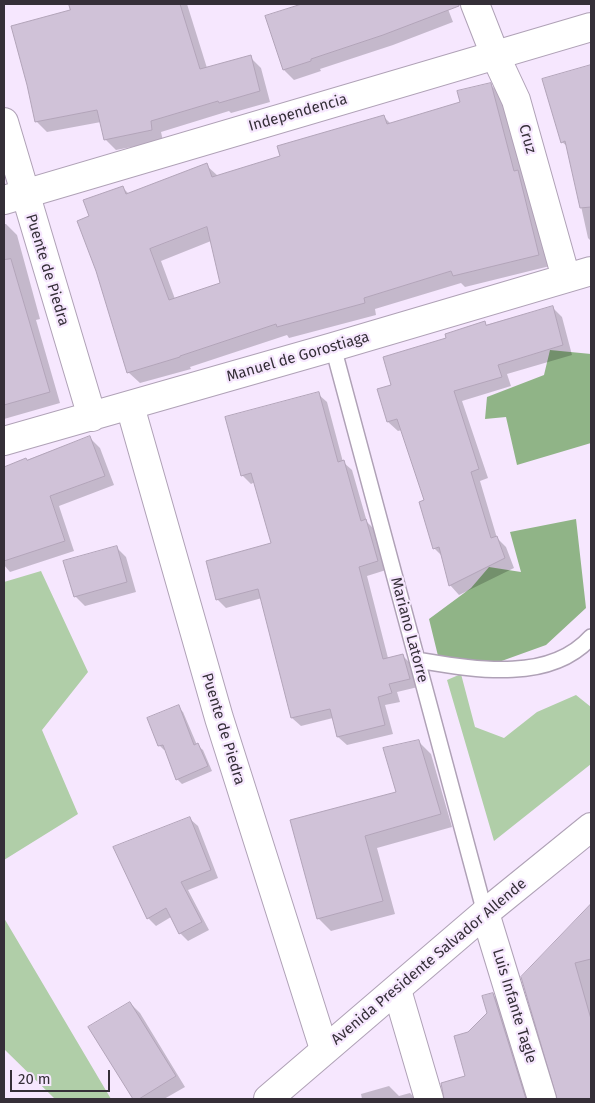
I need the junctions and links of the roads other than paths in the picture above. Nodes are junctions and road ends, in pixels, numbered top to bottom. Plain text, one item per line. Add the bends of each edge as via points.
1 (475, 4) edge
2 (591, 27) edge
3 (495, 55) junction
4 (4, 122) edge
5 (14, 197) edge
6 (579, 275) edge
7 (333, 347) junction
8 (130, 406) junction
9 (92, 416) junction
10 (4, 441) edge
11 (591, 637) edge
12 (417, 660) junction
13 (591, 827) edge
14 (486, 913) junction
15 (397, 990) junction
16 (324, 1050) junction
17 (271, 1098) edge
18 (429, 1099) edge
19 (542, 1099) edge

1 - 3 street, Cruz
2 - 3 street, Independencia
3 - 5 street, Independencia
3 - 6 street, Cruz via 516,100
4 - 5 street, Puente de Piedra
5 - 9 street, Puente de Piedra
6 - 7 street, Manuel de Gorostiaga
7 - 8 street, Manuel de Gorostiaga
7 - 12 lane, Mariano Latorre
8 - 9 street, Manuel de Gorostiaga
8 - 16 street, Puente de Piedra via 219,718
9 - 10 street, Manuel de Gorostiaga
11 - 12 lane via 583,646 559,660 524,669 473,670
12 - 14 lane, Mariano Latorre
13 - 14 street, Avenida Presidente Salvador Allende
14 - 15 street, Avenida Presidente Salvador Allende
14 - 19 street, Luis Infante Tagle
15 - 16 street, Avenida Presidente Salvador Allende
15 - 18 street
16 - 17 street, Avenida Presidente Salvador Allende

